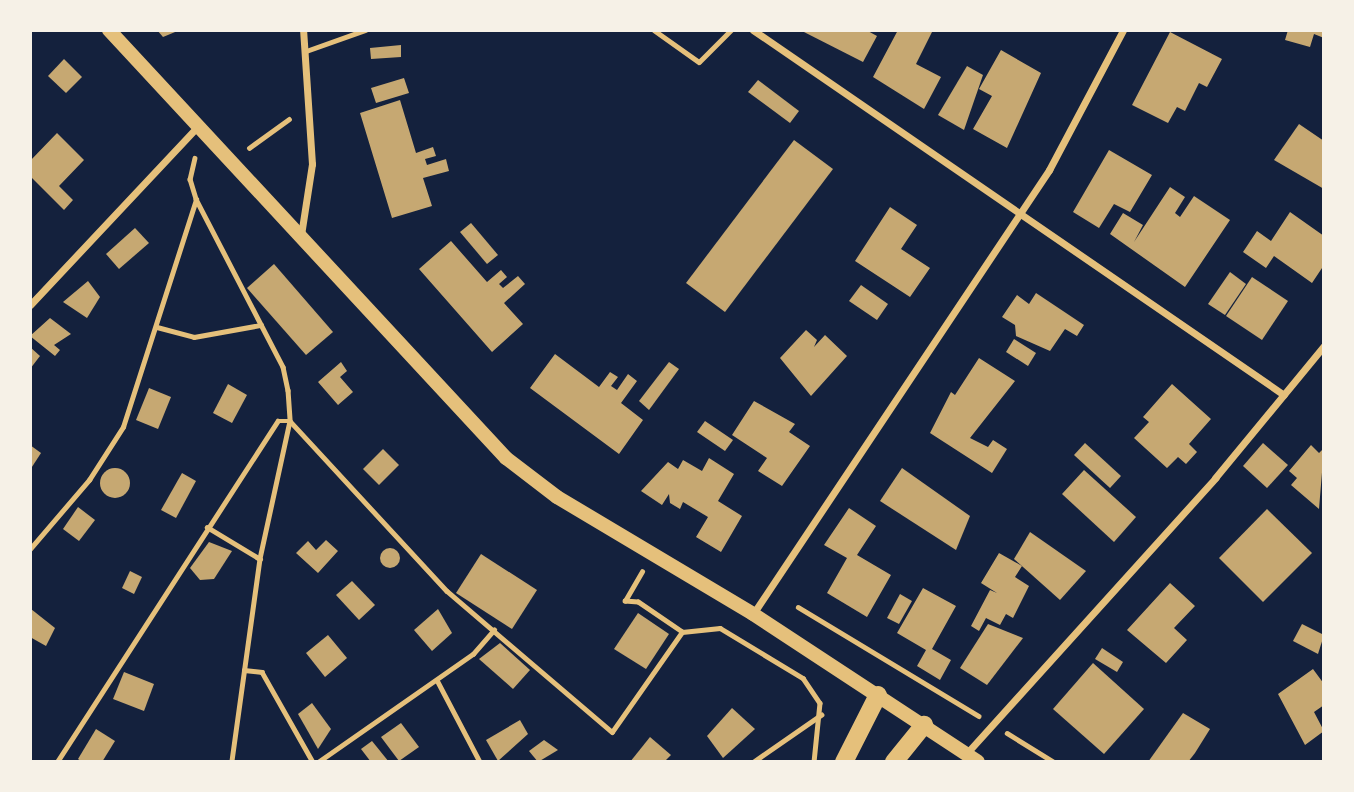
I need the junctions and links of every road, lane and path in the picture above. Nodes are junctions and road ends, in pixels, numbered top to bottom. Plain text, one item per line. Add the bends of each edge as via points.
1 (109, 30) edge
2 (303, 30) edge
3 (365, 30) edge
4 (654, 30) edge
5 (731, 30) edge
6 (753, 30) edge
7 (1123, 30) edge
8 (306, 51) junction
9 (289, 111) dead end
10 (199, 126) junction
11 (247, 150) dead end
12 (196, 199) junction
13 (1019, 215) junction
14 (300, 235) junction
15 (30, 305) edge
16 (261, 325) junction
17 (158, 327) junction
18 (1324, 346) edge
19 (1284, 395) junction
20 (290, 421) junction
21 (207, 527) junction
22 (30, 549) edge
23 (651, 555) junction
24 (260, 559) junction
25 (798, 607) dead end
26 (753, 614) junction
27 (494, 630) junction
28 (682, 632) junction
29 (244, 670) junction
30 (437, 680) junction
31 (878, 695) junction
32 (821, 715) junction
33 (924, 725) junction
34 (995, 726) junction
35 (972, 758) edge
36 (57, 762) edge
37 (232, 762) edge
38 (316, 762) edge
39 (480, 762) edge
40 (753, 762) edge
41 (814, 762) edge
42 (844, 762) edge
43 (894, 762) edge
44 (1054, 762) edge

1 - 10 main road
2 - 8 street
3 - 8 lane
4 - 5 path via 699,62
6 - 13 street
7 - 13 street
8 - 14 street via 312,164
9 - 11 path via 289,121
10 - 12 path via 190,179
10 - 14 main road
10 - 15 street
12 - 16 path
12 - 17 path
13 - 19 street
13 - 26 street
14 - 23 main road via 506,458
16 - 17 path via 194,337
16 - 20 path via 283,367
17 - 22 path via 123,426 89,480
18 - 19 street
19 - 34 street
20 - 21 path via 270,430
20 - 24 path
20 - 27 path via 447,591
21 - 24 path
21 - 36 path
23 - 26 main road
23 - 28 path via 625,601 638,601
24 - 29 path
25 - 34 path
26 - 31 main road
27 - 28 path via 612,732
27 - 30 path
28 - 32 path via 720,628 803,678
29 - 37 path
29 - 38 path via 262,672
30 - 38 path
30 - 39 path
31 - 33 main road
31 - 42 main road
32 - 40 path
32 - 41 path
33 - 35 main road
33 - 43 main road
34 - 35 street
34 - 44 path

